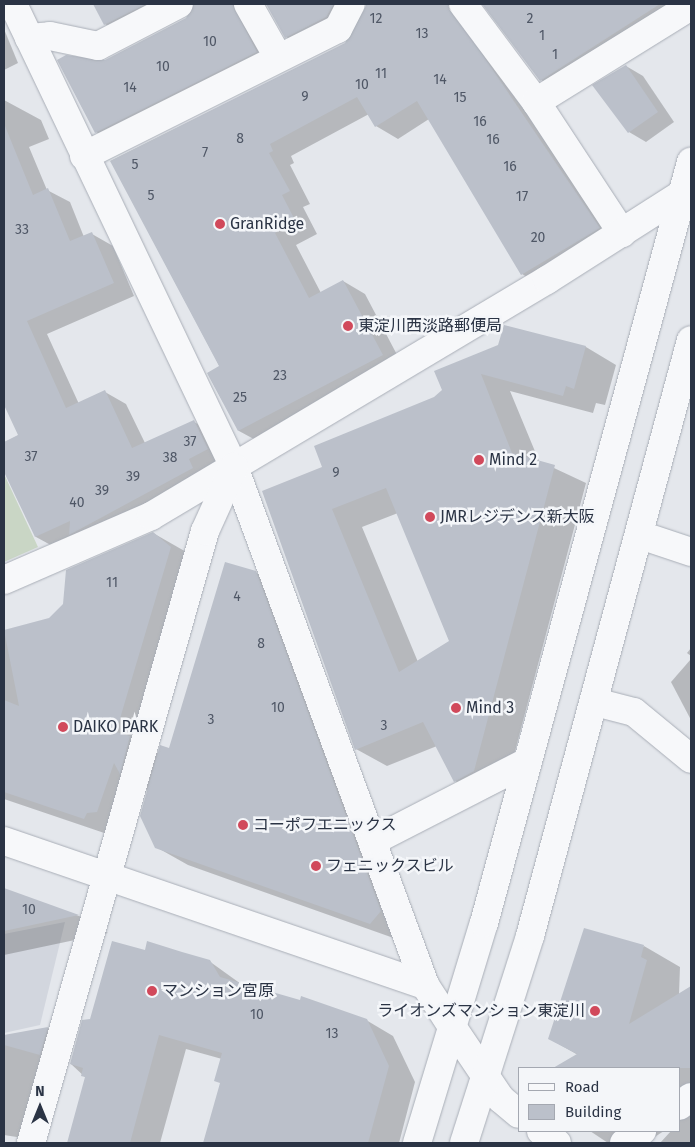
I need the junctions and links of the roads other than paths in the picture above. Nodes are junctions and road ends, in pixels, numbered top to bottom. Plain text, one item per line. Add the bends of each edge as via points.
1 (13, 4) edge
2 (179, 4) edge
3 (248, 4) edge
4 (352, 4) edge
5 (463, 4) edge
6 (691, 6) edge
7 (29, 38) junction
8 (278, 57) junction
9 (536, 102) junction
10 (84, 156) junction
11 (691, 162) edge
12 (687, 191) edge
13 (622, 233) junction
14 (691, 340) edge
15 (234, 467) junction
16 (640, 535) junction
17 (691, 552) edge
18 (4, 580) edge
19 (595, 702) junction
20 (691, 759) edge
21 (527, 762) junction
22 (375, 840) junction
23 (4, 841) edge
24 (106, 878) junction
25 (425, 985) junction
26 (451, 1024) junction
27 (485, 1075) junction
28 (691, 1098) edge
29 (680, 1105) edge
30 (518, 1113) edge
31 (542, 1132) edge
32 (640, 1132) edge
33 (31, 1143) edge
34 (417, 1143) edge
35 (464, 1143) edge
36 (557, 1143) edge
37 (624, 1143) edge

1 - 7 street
2 - 7 street via 98,46 50,36
3 - 8 street
4 - 8 street via 338,29
5 - 9 street
6 - 9 street
7 - 10 street
8 - 10 street
9 - 13 street
10 - 15 street
11 - 12 street
12 - 13 street
12 - 21 street
13 - 15 street
14 - 16 street
15 - 18 street via 151,516
15 - 22 street
15 - 24 street via 205,531
16 - 17 street
16 - 19 street
19 - 20 street via 634,712
19 - 27 street via 530,936
21 - 22 street
21 - 26 street via 484,923
22 - 25 street
23 - 24 street
24 - 25 street
24 - 33 street
25 - 26 street
26 - 27 street
26 - 34 street
27 - 30 street
27 - 35 street
28 - 29 street
31 - 36 street
32 - 37 street

